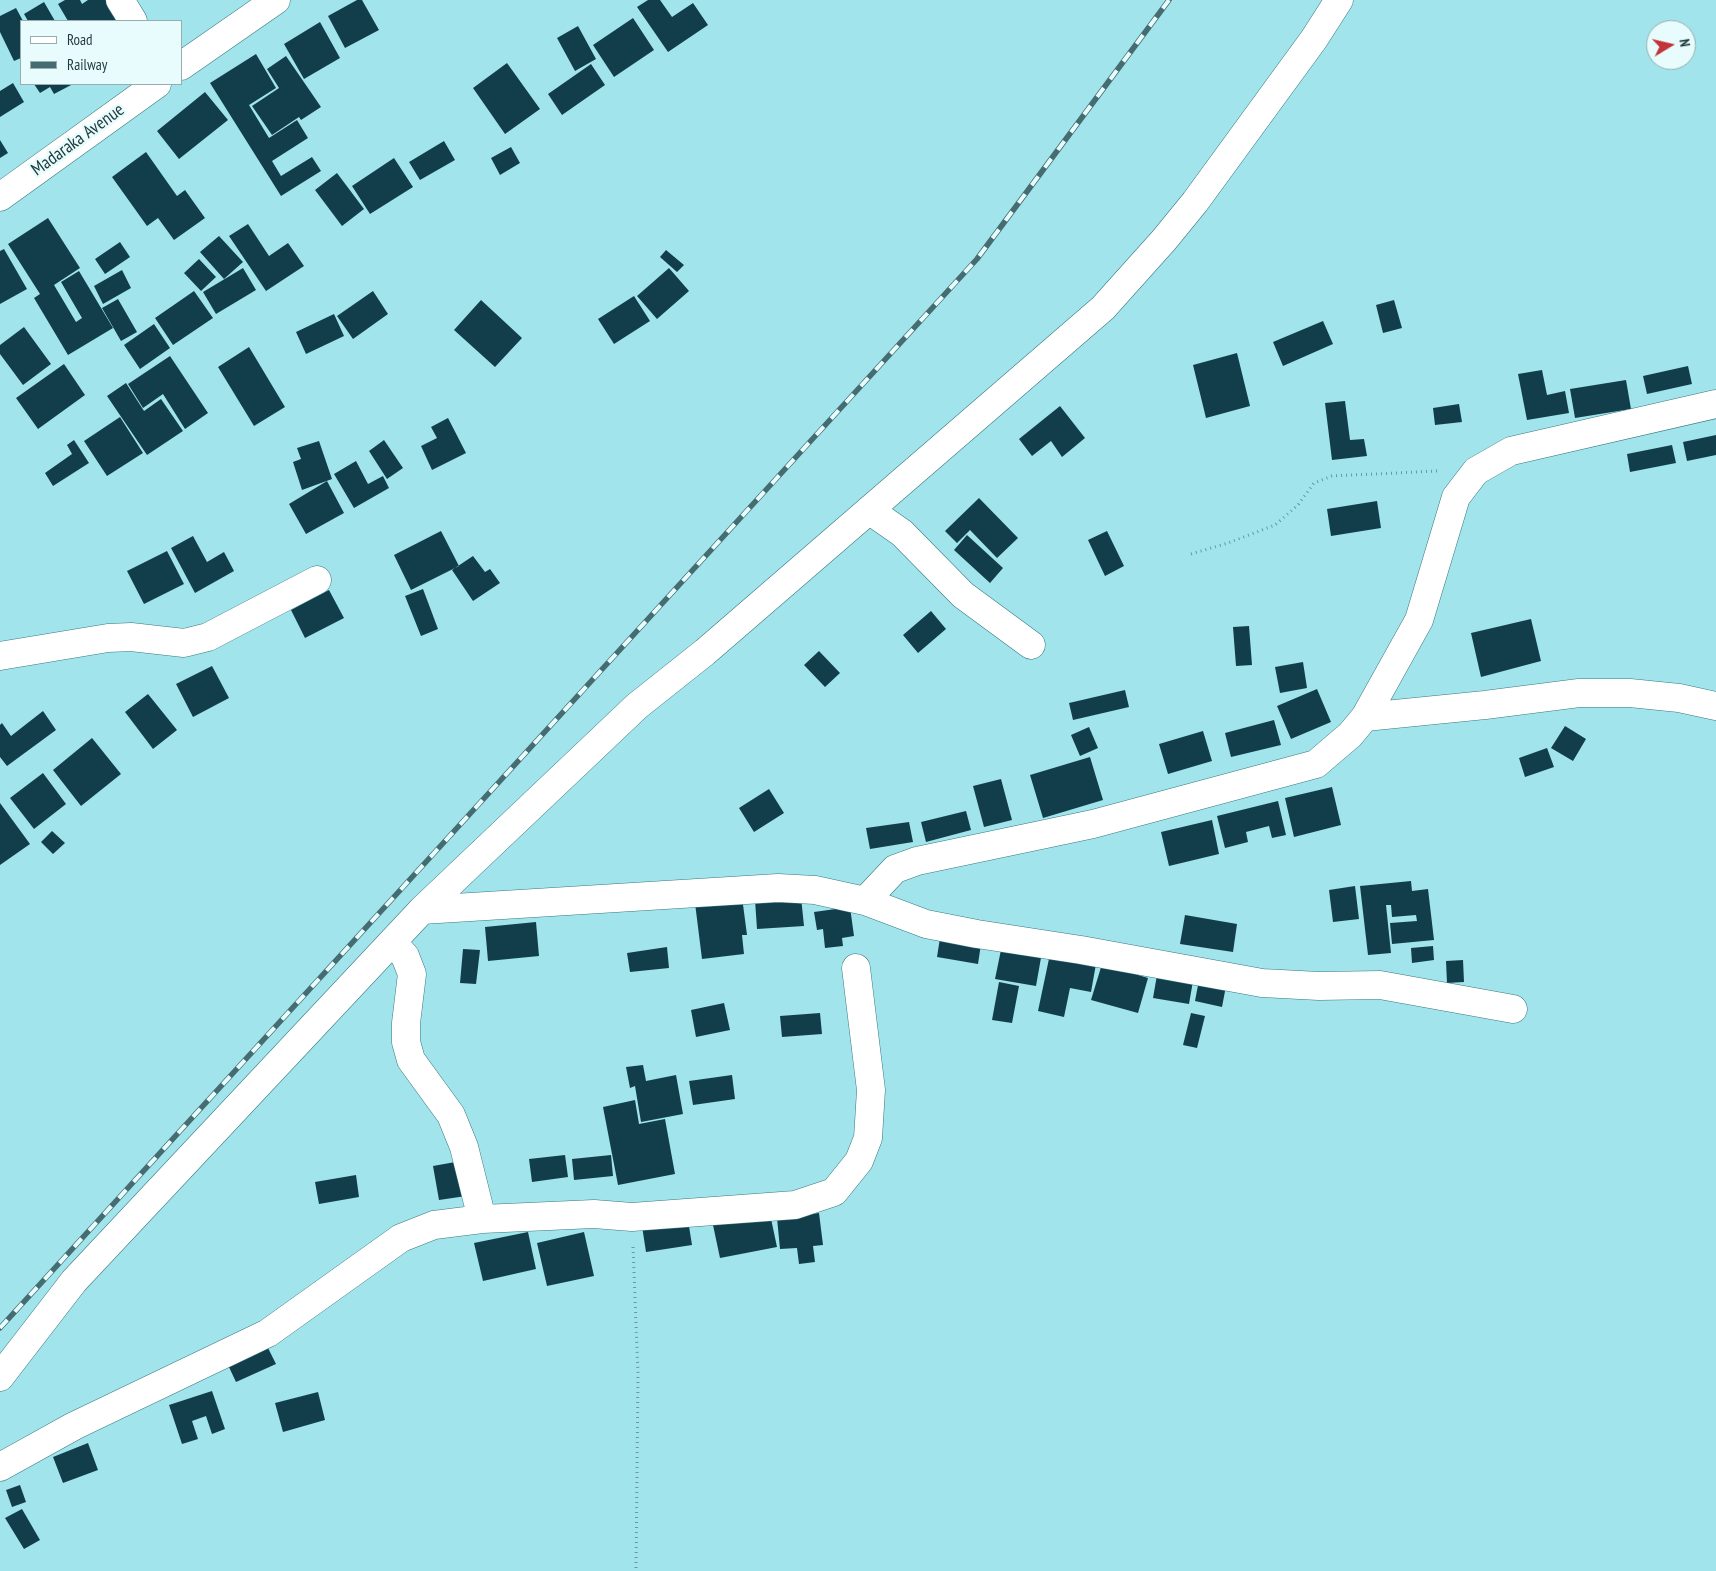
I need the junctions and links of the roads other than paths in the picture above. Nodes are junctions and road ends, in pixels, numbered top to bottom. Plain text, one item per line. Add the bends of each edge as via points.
1 (120, 0) edge
2 (276, 0) edge
3 (1339, 0) edge
4 (132, 20) edge
5 (182, 65) edge
6 (156, 85) edge
7 (0, 197) edge
8 (1716, 404) edge
9 (869, 510) junction
10 (317, 580) dead end
11 (1031, 644) dead end
12 (0, 656) edge
13 (1716, 706) edge
14 (1365, 717) junction
15 (865, 901) junction
16 (422, 910) junction
17 (393, 943) junction
18 (856, 968) dead end
19 (1513, 1009) dead end
20 (482, 1219) junction
21 (0, 1377) edge
22 (0, 1467) edge

1 - 4 street
2 - 5 street
3 - 9 street via 1194,202 1109,301
6 - 7 street, Madaraka Avenue
8 - 14 street via 1511,451 1476,471 1456,497 1419,620
9 - 11 street via 902,533 963,595
9 - 16 street via 705,652 637,706
10 - 12 street via 208,637 184,643 123,637
13 - 14 street via 1630,693 1579,693
14 - 15 street via 1350,735 1316,764 1093,824 917,861 895,869
15 - 16 street via 815,890 778,888
15 - 19 street via 926,924 1262,983 1380,985
16 - 17 street
17 - 20 street via 405,956 412,974 406,1023 406,1042 411,1060 451,1115 464,1148
17 - 21 street via 74,1281
18 - 20 street via 871,1090 868,1138 859,1161 834,1192 795,1205 632,1217 594,1214
20 - 22 street via 434,1225 401,1238 268,1333 74,1426

